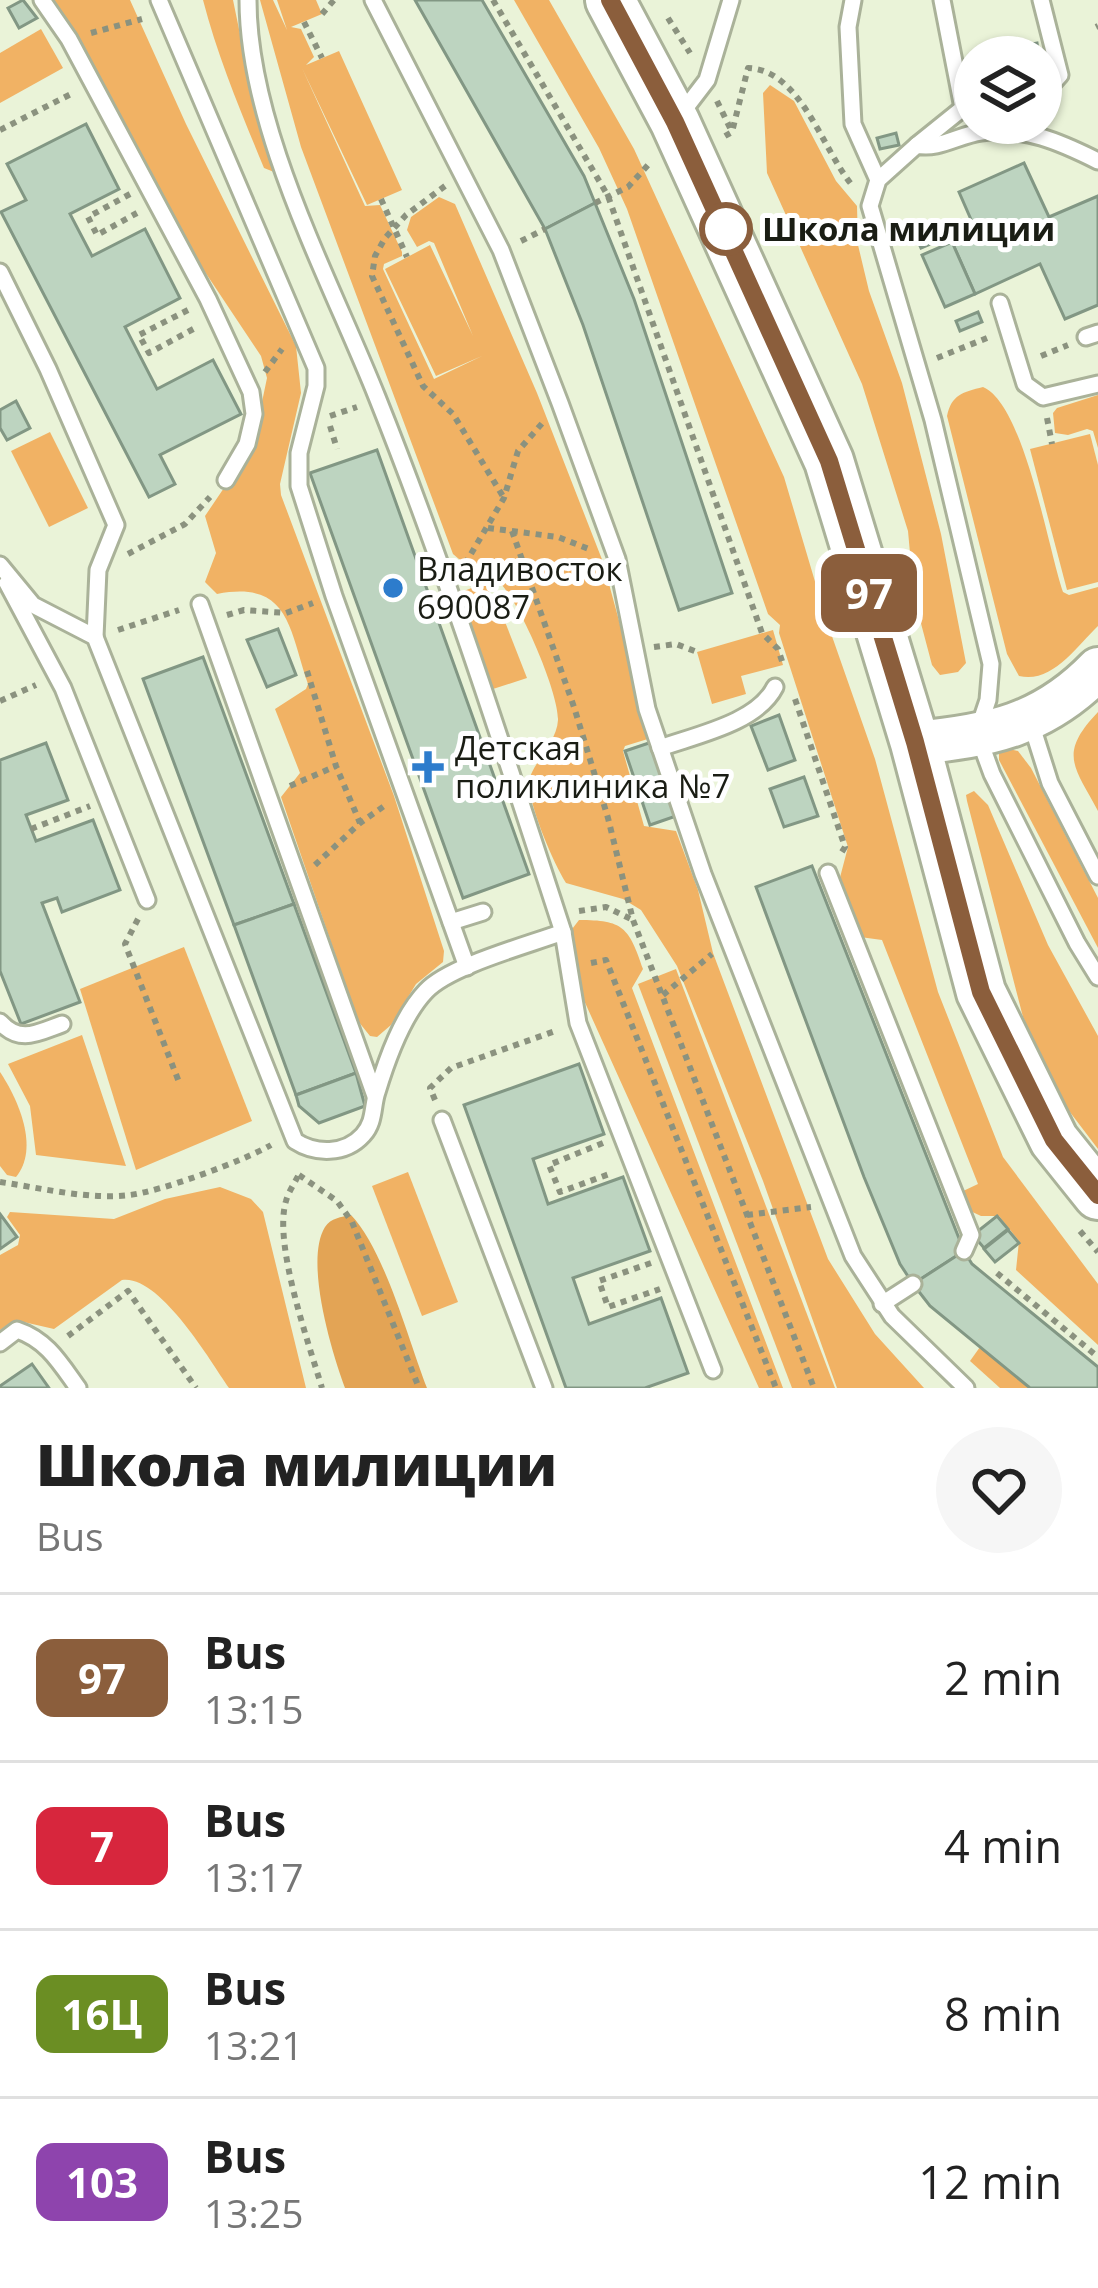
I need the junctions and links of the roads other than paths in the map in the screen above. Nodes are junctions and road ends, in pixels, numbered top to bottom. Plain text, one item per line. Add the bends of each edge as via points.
1 (42, 0) edge
2 (159, 0) edge
3 (248, 0) edge
4 (373, 0) edge
5 (610, 0) edge
6 (730, 0) edge
7 (854, 0) edge
8 (942, 0) edge
9 (1041, 0) edge
10 (1050, 36) edge
11 (954, 47) edge
12 (954, 117) edge
13 (663, 140) junction
14 (917, 145) junction
15 (1098, 161) edge
16 (878, 180) junction
17 (0, 272) edge
18 (1000, 303) dead end
19 (1098, 384) edge
20 (226, 479) road end
21 (0, 567) edge
22 (200, 604) road end
23 (95, 637) junction
24 (1098, 669) edge
25 (776, 686) dead end
26 (1030, 720) junction
27 (977, 734) junction
28 (915, 742) junction
29 (660, 748) junction
30 (828, 873) road end
31 (1098, 876) edge
32 (147, 901) road end
33 (483, 912) dead end
34 (451, 922) junction
35 (563, 932) junction
36 (467, 967) junction
37 (1098, 977) edge
38 (0, 1022) edge
39 (62, 1024) dead end
40 (375, 1096) junction
41 (442, 1120) dead end
42 (1098, 1195) edge
43 (964, 1252) dead end
44 (914, 1284) dead end
45 (883, 1304) junction
46 (0, 1343) edge
47 (713, 1370) dead end
48 (78, 1388) edge
49 (544, 1388) edge
50 (966, 1388) edge

1 - 20 lane via 208,299 250,392 247,444
2 - 34 lane via 316,368 298,486
3 - 35 lane via 280,159 378,400
4 - 29 lane via 501,250 560,403 616,559
5 - 13 main road
6 - 13 lane via 707,80
7 - 16 lane via 854,124
8 - 11 lane
9 - 10 lane
12 - 14 lane
13 - 28 main road via 829,461
14 - 15 lane via 1013,132
14 - 16 lane
16 - 27 lane via 870,206 933,420 991,664
17 - 23 lane via 116,525 98,570
18 - 19 lane via 1025,384 1042,397
21 - 23 lane via 33,604
21 - 32 lane via 55,675
22 - 40 lane
23 - 40 lane via 290,1134 311,1151 350,1144 373,1121
24 - 26 main road
25 - 29 lane via 759,706
26 - 27 main road
26 - 31 lane via 1050,783
27 - 28 main road
27 - 37 lane
28 - 42 main road via 981,992 1054,1140
29 - 45 lane via 853,1256
30 - 43 lane via 971,1235
33 - 34 lane
34 - 36 lane
35 - 36 lane
35 - 47 lane via 578,1023
36 - 40 lane via 427,989
38 - 39 lane via 21,1037
41 - 49 lane
44 - 45 lane
45 - 50 lane
46 - 48 lane via 17,1330 33,1335

